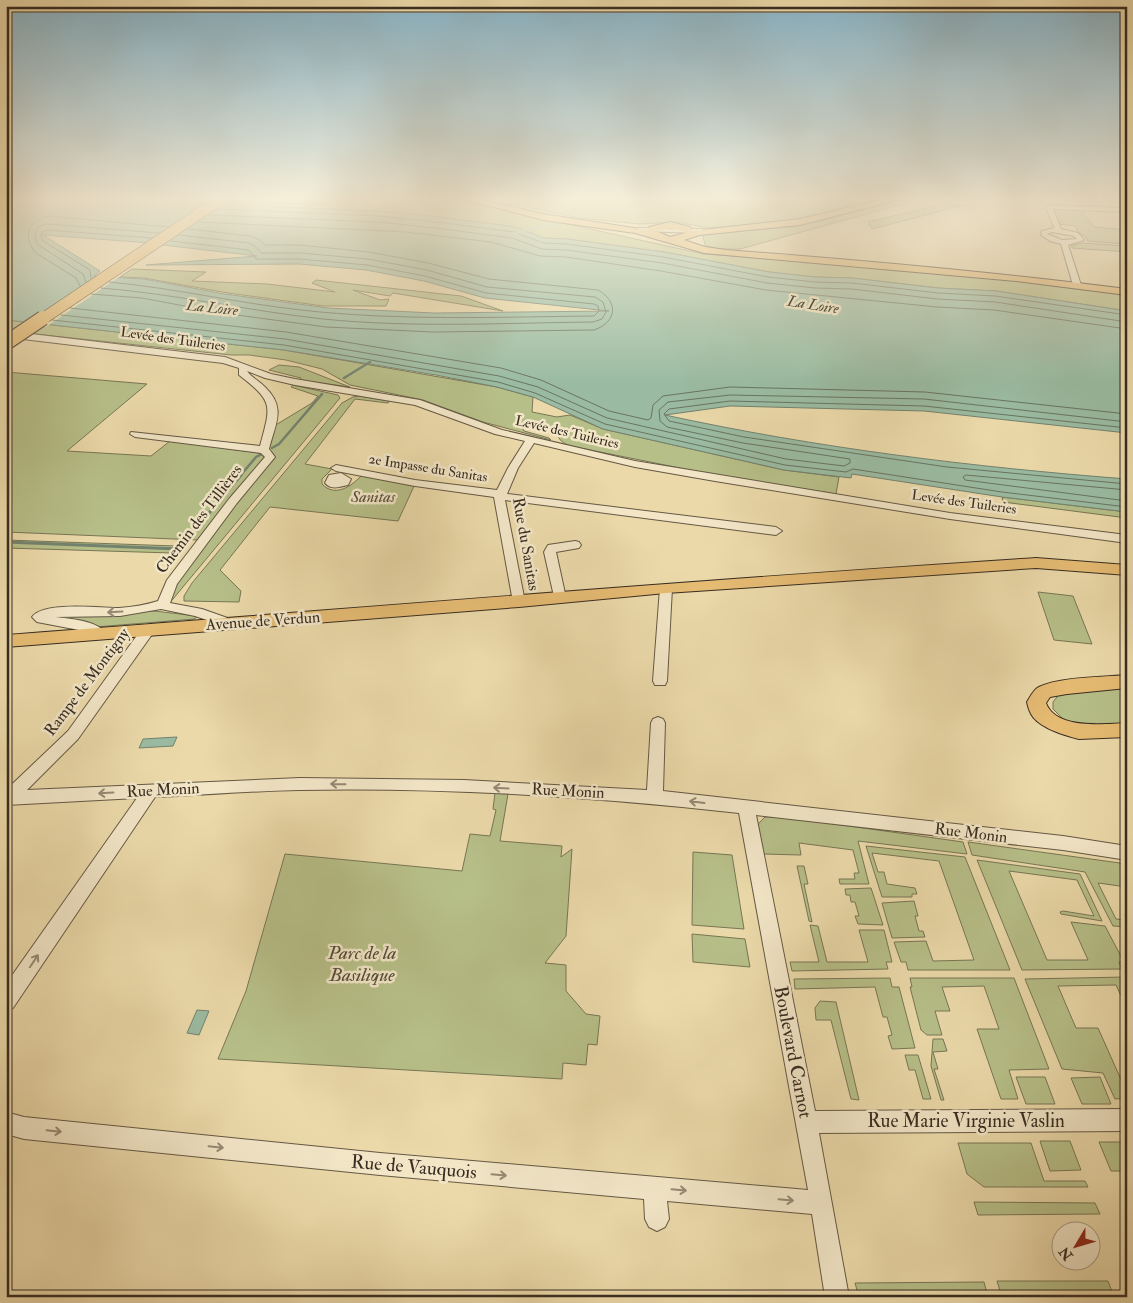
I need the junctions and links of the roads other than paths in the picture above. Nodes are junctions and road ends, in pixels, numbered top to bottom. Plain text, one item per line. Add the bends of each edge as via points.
1 (131, 260) edge
2 (135, 260) edge
3 (820, 260) edge
4 (1069, 260) edge
5 (1077, 285) junction
6 (1127, 292) edge
7 (6, 334) edge
8 (10, 343) edge
9 (244, 367) junction
10 (135, 434) dead end
11 (531, 440) junction
12 (264, 450) junction
13 (344, 472) dead end
14 (499, 495) junction
15 (776, 531) dead end
16 (1127, 539) edge
17 (575, 545) dead end
18 (1127, 570) edge
19 (666, 588) junction
20 (560, 598) junction
21 (519, 602) junction
22 (163, 604) junction
23 (231, 624) junction
24 (148, 630) junction
25 (100, 634) junction
26 (6, 641) edge
27 (1127, 681) edge
28 (660, 682) dead end
29 (658, 723) dead end
30 (1127, 730) edge
31 (151, 791) junction
32 (654, 797) junction
33 (8, 798) edge
34 (746, 808) junction
35 (1127, 853) edge
36 (6, 1001) edge
37 (1127, 1120) edge
38 (806, 1122) junction
39 (6, 1123) edge
40 (655, 1188) junction
41 (822, 1203) junction
42 (657, 1219) dead end
43 (838, 1297) edge

1 - 8 highway, bridge
2 - 8 highway, bridge
3 - 5 main road
4 - 5 street
5 - 6 main road
7 - 9 street, Levée des Tuileries via 225,360
9 - 11 street, Levée des Tuileries via 295,382 417,402 498,432
9 - 12 street, Chemin des Tillières via 242,373 272,402 274,409
10 - 12 street, Chemin des Tillières
11 - 14 street, Rue du Sanitas
11 - 16 street, Levée des Tuileries via 714,478 950,516
12 - 22 street, Chemin des Tillières via 269,454 268,459 171,583
13 - 14 street, 2e Impasse du Sanitas
14 - 15 street, 2e Impasse du Sanitas
14 - 21 street, Rue du Sanitas
17 - 20 street via 555,546 550,552
18 - 19 main road, Avenue de Verdun via 1036,563
19 - 20 main road, Avenue de Verdun
19 - 28 street
20 - 21 main road, Avenue de Verdun
21 - 23 main road, Avenue de Verdun
22 - 23 street
22 -> 25 street via 117,612 47,612 39,617 82,626
23 - 24 main road, Avenue de Verdun
24 - 25 main road, Avenue de Verdun
24 - 33 street, Rampe de Montigny via 73,735
25 - 26 main road, Avenue de Verdun
27 - 30 main road via 1044,692 1036,702 1040,713 1058,725 1079,732
29 - 32 street
32 -> 31 street, Rue Monin via 464,786 313,784
31 -> 33 street, Rue Monin
36 -> 31 street
34 -> 32 street, Rue Monin
34 - 35 street, Rue Monin
34 - 38 street, Boulevard Carnot
37 - 38 street, Rue Marie Virginie Vaslin
38 - 41 street, Boulevard Carnot
39 -> 40 street, Rue de Vauquois via 24,1128 380,1164
40 -> 41 street, Rue de Vauquois
40 - 42 street
41 - 43 street, Boulevard Carnot

